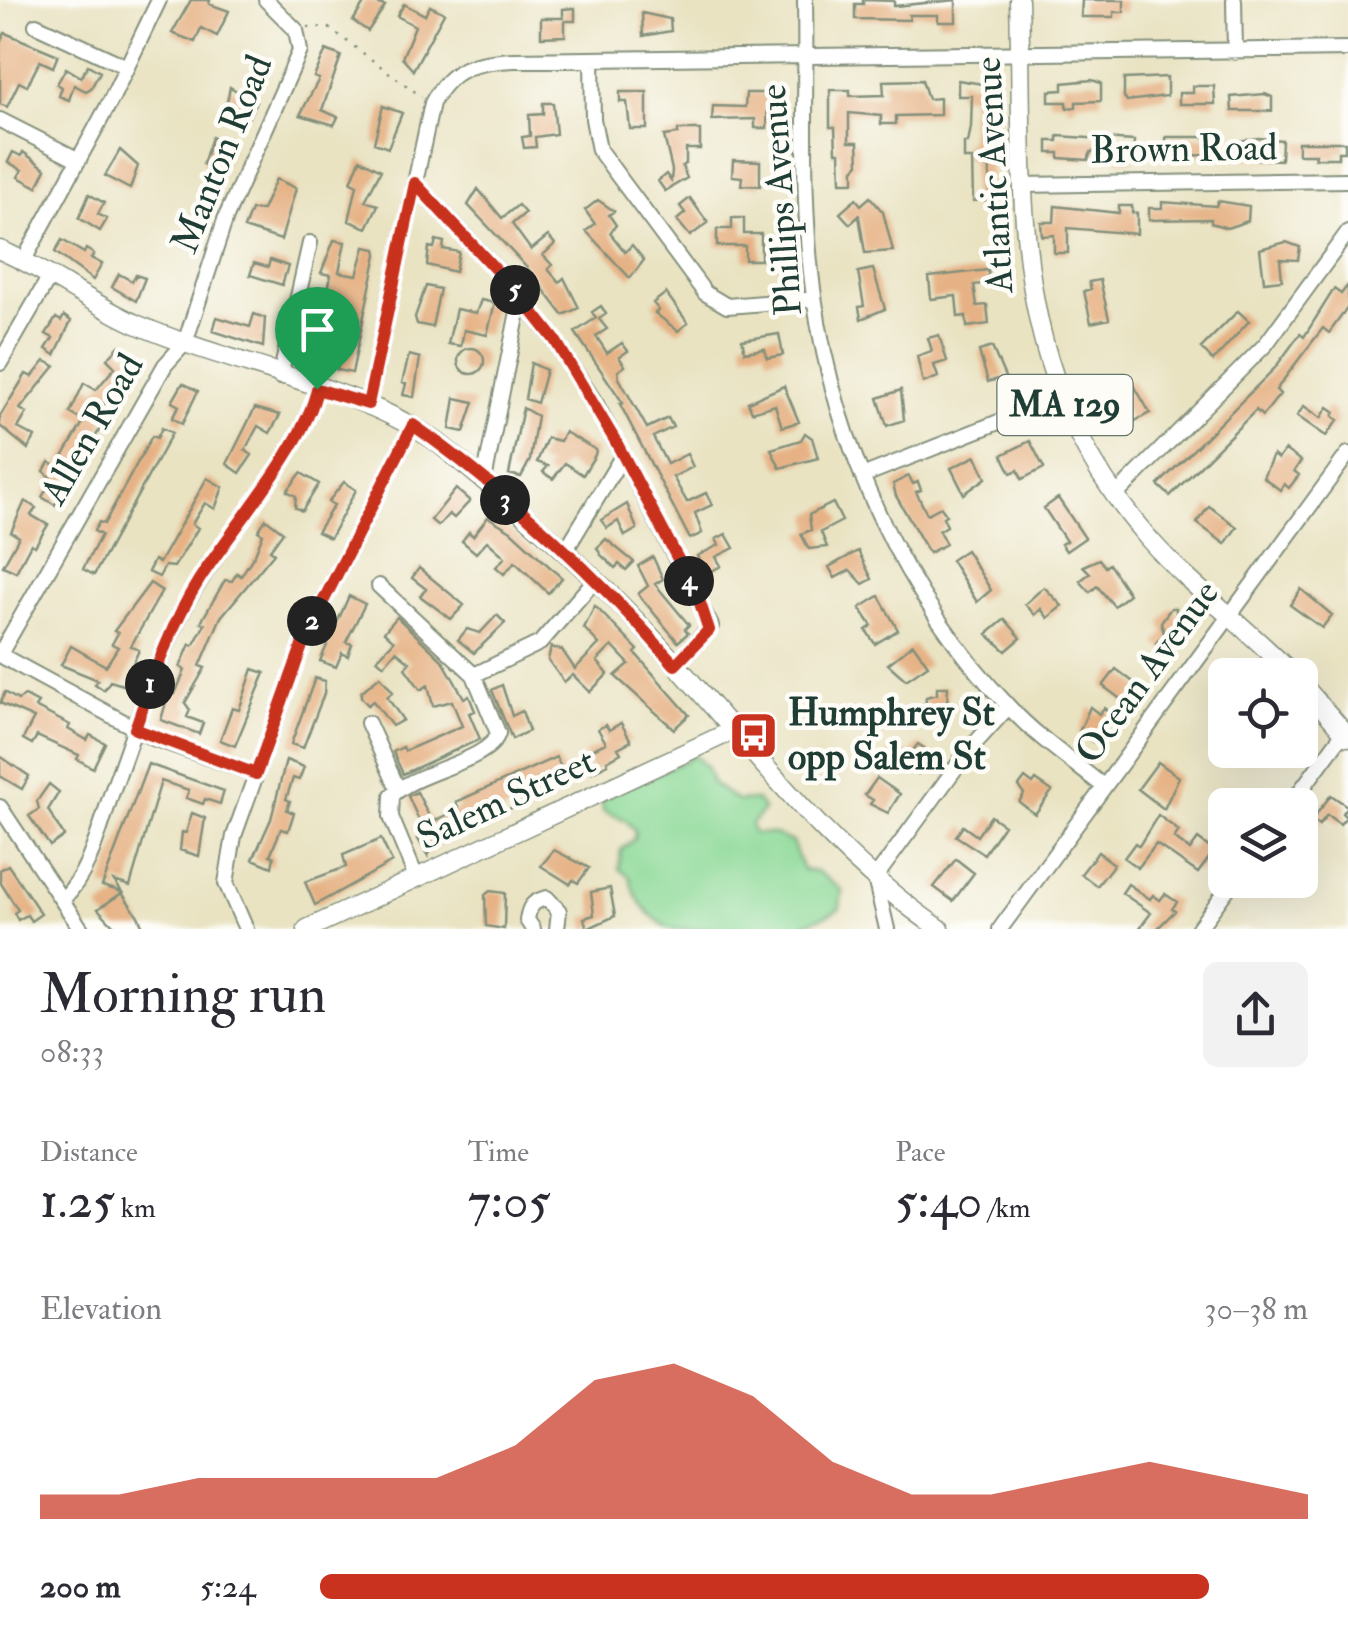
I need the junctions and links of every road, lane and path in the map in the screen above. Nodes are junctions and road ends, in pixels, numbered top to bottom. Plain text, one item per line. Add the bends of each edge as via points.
1 (159, 0) edge
2 (266, 0) edge
3 (804, 0) edge
4 (1019, 0) edge
5 (1234, 0) edge
6 (36, 25) dead end
7 (306, 27) dead end
8 (1348, 50) edge
9 (1235, 52) junction
10 (1020, 54) junction
11 (805, 56) junction
12 (592, 60) junction
13 (127, 67) junction
14 (432, 103) junction
15 (0, 120) edge
16 (79, 160) junction
17 (1348, 180) edge
18 (415, 183) junction
19 (1021, 185) junction
20 (1348, 232) edge
21 (310, 243) dead end
22 (0, 250) edge
23 (24, 260) junction
24 (50, 276) junction
25 (521, 297) junction
26 (814, 299) junction
27 (184, 343) junction
28 (0, 363) edge
29 (280, 377) junction
30 (317, 389) junction
31 (1062, 397) junction
32 (368, 404) junction
33 (413, 425) junction
34 (1348, 454) edge
35 (624, 456) junction
36 (862, 476) junction
37 (484, 480) junction
38 (1116, 496) junction
39 (564, 553) junction
40 (594, 581) junction
41 (379, 586) dead end
42 (1230, 615) junction
43 (0, 654) edge
44 (1275, 658) edge
45 (675, 665) junction
46 (474, 675) junction
47 (1318, 702) edge
48 (1008, 706) junction
49 (368, 722) dead end
50 (135, 729) junction
51 (734, 730) junction
52 (1346, 734) edge
53 (256, 774) junction
54 (1103, 786) junction
55 (1303, 788) edge
56 (398, 789) junction
57 (0, 808) edge
58 (416, 877) junction
59 (875, 878) junction
60 (1221, 898) edge
61 (62, 900) junction
62 (337, 923) edge
63 (81, 929) edge
64 (246, 929) edge
65 (307, 929) edge
66 (533, 929) edge
67 (558, 929) edge
68 (886, 929) edge
69 (940, 929) edge
70 (1000, 929) edge
71 (1198, 929) edge

1 - 13 street
2 - 27 street, Manton Road via 296,30 300,52 226,217
3 - 11 street, Phillips Avenue
4 - 10 main road, Atlantic Avenue / MA 129
5 - 9 street
6 - 13 street
7 - 14 path via 329,28
8 - 9 street
9 - 10 street
10 - 11 street
10 - 19 main road, Atlantic Avenue / MA 129
11 - 12 street
11 - 26 street, Phillips Avenue
12 - 14 street via 477,62 452,73
12 - 26 street via 599,150 705,292 727,306
13 - 16 street
14 - 18 street
15 - 16 street
16 - 23 street
17 - 19 street, Brown Road
18 - 25 street
18 - 32 street
19 - 31 main road, Atlantic Avenue / MA 129 via 1031,298
20 - 38 street via 1266,344
21 - 29 street
22 - 23 main road
23 - 24 main road
24 - 27 main road
24 - 28 street
25 - 35 street via 555,340
25 - 37 street
26 - 36 street, Phillips Avenue
27 - 29 main road
27 - 43 street, Allen Road via 164,365
29 - 30 main road
30 - 32 main road
30 - 50 street via 298,433 187,602
31 - 36 street
31 - 38 main road, Atlantic Avenue / MA 129
32 - 33 main road
33 - 37 main road
33 - 53 street via 306,635
34 - 42 street, Ocean Avenue
35 - 39 street
35 - 45 street via 710,626
36 - 48 street, Phillips Avenue via 922,592
37 - 39 main road
38 - 42 main road, Atlantic Avenue / MA 129 via 1159,549
39 - 40 main road
40 - 45 main road
40 - 46 street via 540,643
41 - 46 street
42 - 44 main road, Atlantic Avenue / MA 129
42 - 54 street, Ocean Avenue
43 - 50 street
45 - 51 main road
46 - 56 street via 494,719 496,741
47 - 52 main road
48 - 54 street, Phillips Avenue
48 - 59 street
49 - 56 street
50 - 53 street
50 - 61 street via 81,875
51 - 58 main road, Salem Street
51 - 59 main road
52 - 55 street
53 - 64 street via 224,871
54 - 70 street, Ocean Avenue
56 - 58 street via 389,810
57 - 61 street
58 - 62 main road, Salem Street
59 - 68 street
59 - 69 main road
60 - 71 street
61 - 63 street
62 - 65 main road, Salem Street
66 - 67 street via 528,910 547,898 560,910

